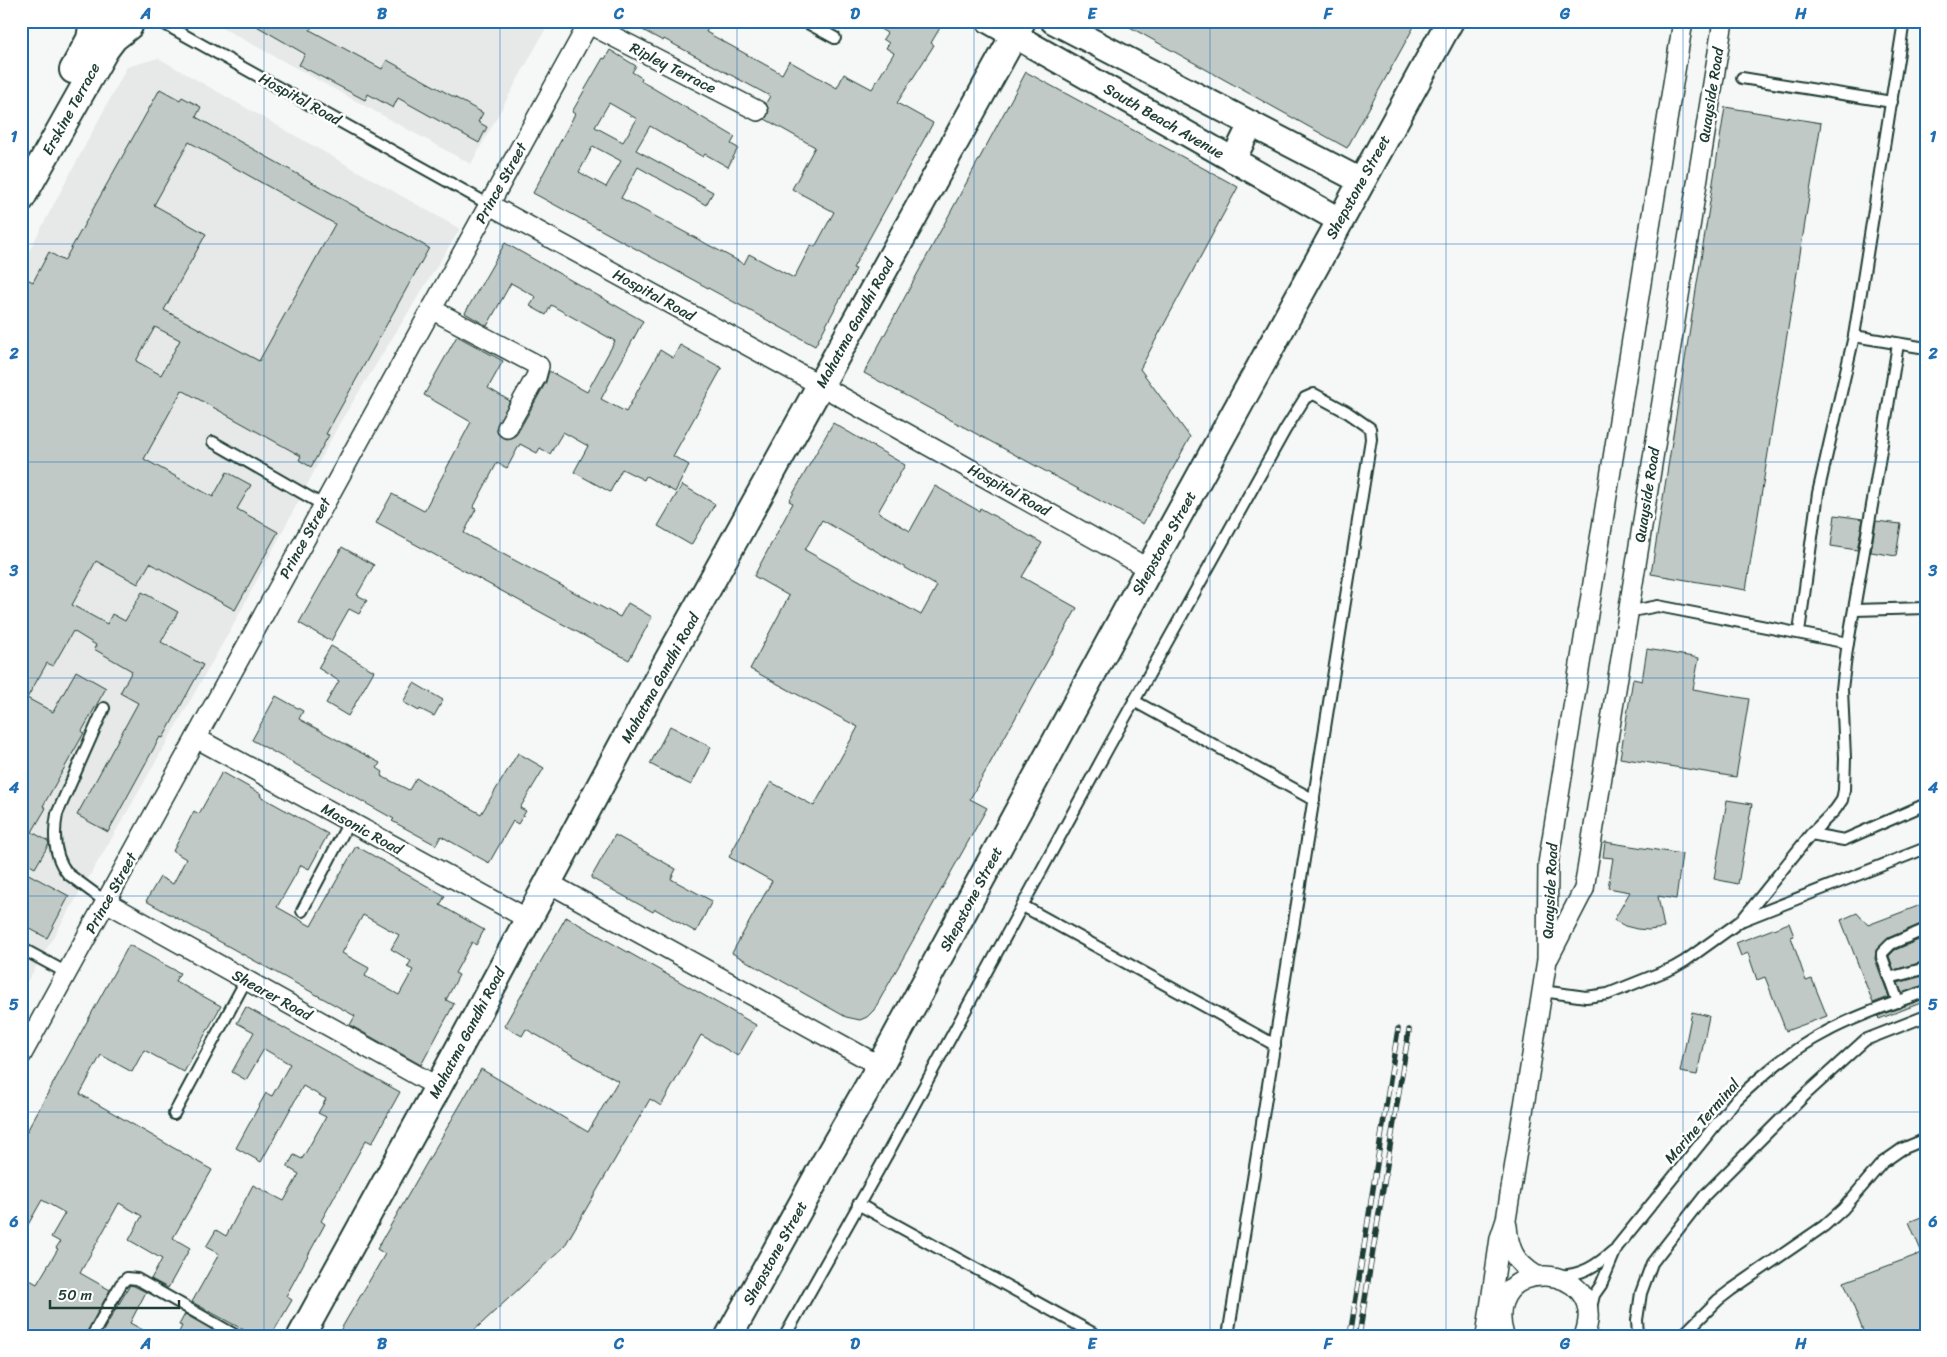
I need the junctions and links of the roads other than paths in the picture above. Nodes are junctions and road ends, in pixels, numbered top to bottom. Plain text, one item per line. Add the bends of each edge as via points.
1 (93, 21) edge
2 (159, 21) edge
3 (804, 21) edge
4 (989, 21) edge
5 (1053, 21) edge
6 (1450, 21) edge
7 (1682, 21) edge
8 (1723, 21) edge
9 (1904, 21) edge
10 (125, 23) edge
11 (589, 23) edge
12 (1018, 29) edge
13 (835, 38) dead end
14 (1144, 69) junction
15 (1742, 78) dead end
16 (1127, 100) junction
17 (1892, 102) junction
18 (758, 111) dead end
19 (1251, 124) junction
20 (1233, 160) junction
21 (21, 162) edge
22 (1361, 181) junction
23 (21, 199) edge
24 (488, 204) junction
25 (1340, 220) junction
26 (431, 309) junction
27 (1854, 336) junction
28 (1898, 344) junction
29 (1926, 348) edge
30 (820, 385) junction
31 (507, 428) dead end
32 (212, 442) dead end
33 (323, 506) junction
34 (1149, 569) junction
35 (1926, 608) edge
36 (1854, 610) junction
37 (1627, 612) junction
38 (1799, 632) junction
39 (1848, 643) junction
40 (1134, 701) junction
41 (104, 708) dead end
42 (196, 738) junction
43 (1314, 800) junction
44 (1926, 804) edge
45 (349, 822) junction
46 (1811, 834) junction
47 (1926, 848) edge
48 (548, 883) junction
49 (106, 902) junction
50 (1023, 906) junction
51 (302, 911) dead end
52 (528, 919) junction
53 (1742, 920) junction
54 (1926, 929) edge
55 (21, 948) edge
56 (1547, 960) junction
57 (1926, 968) edge
58 (67, 973) junction
59 (1889, 978) junction
60 (246, 980) junction
61 (1542, 991) junction
62 (1926, 991) edge
63 (1898, 1002) junction
64 (1926, 1016) edge
65 (1275, 1045) junction
66 (21, 1056) edge
67 (880, 1066) junction
68 (438, 1087) junction
69 (174, 1114) dead end
70 (1926, 1139) edge
71 (858, 1204) junction
72 (1506, 1220) junction
73 (1617, 1247) junction
74 (1535, 1275) junction
75 (1556, 1276) junction
76 (1494, 1278) junction
77 (1502, 1306) junction
78 (1588, 1329) edge
79 (1492, 1334) edge
80 (92, 1336) edge
81 (237, 1336) edge
82 (301, 1336) edge
83 (729, 1336) edge
84 (785, 1336) edge
85 (1098, 1336) edge
86 (1228, 1336) edge
87 (1638, 1336) edge
88 (1682, 1336) edge

1 - 21 main road, Erskine Terrace via 90,39
2 - 24 lane, Hospital Road
3 - 13 lane
4 - 12 street, South Beach Avenue
5 - 14 street
6 - 22 main road, Shepstone Street
7 - 56 street, Quayside Road via 1548,864
8 - 37 street, Quayside Road
9 - 17 lane
10 - 23 main road, Erskine Terrace via 105,50
11 - 18 street, Ripley Terrace
11 - 24 street, Prince Street
12 - 16 street, South Beach Avenue
12 - 30 main road, Mahatma Gandhi Road
14 - 16 street
14 - 19 street
15 - 17 lane
16 - 20 street, South Beach Avenue
17 - 27 lane
19 - 20 street
19 - 22 street
20 - 25 street, South Beach Avenue
22 - 25 main road, Shepstone Street
24 - 26 street, Prince Street
24 - 30 street, Hospital Road
25 - 34 main road, Shepstone Street
26 - 31 street via 539,366
26 - 33 street, Prince Street
27 - 28 lane
27 - 38 lane via 1818,493
28 - 29 lane
28 - 36 lane
30 - 34 street, Hospital Road
30 - 48 main road, Mahatma Gandhi Road
32 - 33 lane
33 - 42 street, Prince Street
34 - 67 main road, Shepstone Street
35 - 36 lane
36 - 39 lane
37 - 38 lane via 1658,606
37 - 56 street, Quayside Road via 1584,889
38 - 39 lane
39 - 46 lane via 1842,689 1844,790 1835,810
40 - 43 lane
40 - 43 lane via 1297,410 1310,395 1324,399 1367,426 1371,439
40 - 50 lane
41 - 49 lane via 57,814 54,831 63,868
42 - 45 street, Masonic Road
42 - 49 street, Prince Street
43 - 65 lane
44 - 46 lane via 1844,840
45 - 51 lane
45 - 52 street, Masonic Road
46 - 53 lane
47 - 53 lane
48 - 52 main road, Mahatma Gandhi Road
48 - 67 street
49 - 58 street, Prince Street
49 - 60 street, Shearer Road
50 - 65 lane
50 - 71 lane
52 - 68 main road, Mahatma Gandhi Road
53 - 61 lane via 1673,968 1608,994 1586,997
54 - 59 lane via 1885,949 1882,957
55 - 58 lane
56 - 61 street, Quayside Road
57 - 59 lane
58 - 66 street, Prince Street
59 - 63 lane
60 - 68 street, Shearer Road
60 - 69 lane
61 - 72 street, Quayside Road
62 - 63 lane, Marine Terminal
63 - 73 lane, Marine Terminal via 1841,1024 1779,1061 1734,1102
64 - 87 lane via 1864,1040 1704,1195 1652,1263 1641,1293
65 - 86 lane
67 - 83 main road, Shepstone Street
68 - 82 main road, Mahatma Gandhi Road
70 - 88 lane via 1902,1149 1882,1163 1824,1226 1718,1300
71 - 84 lane
71 - 85 lane
72 - 74 street via 1508,1243 1513,1254 1519,1264
72 - 76 street, Quayside Road
73 - 75 lane via 1583,1272
73 - 78 lane, Marine Terminal via 1594,1295
74 - 75 street
74 - 77 street via 1522,1280 1511,1290
75 - 78 street via 1579,1292 1586,1304
76 - 77 street
76 - 79 street, Quayside Road
77 - 79 street
80 - 81 lane via 120,1284 128,1278 138,1279

